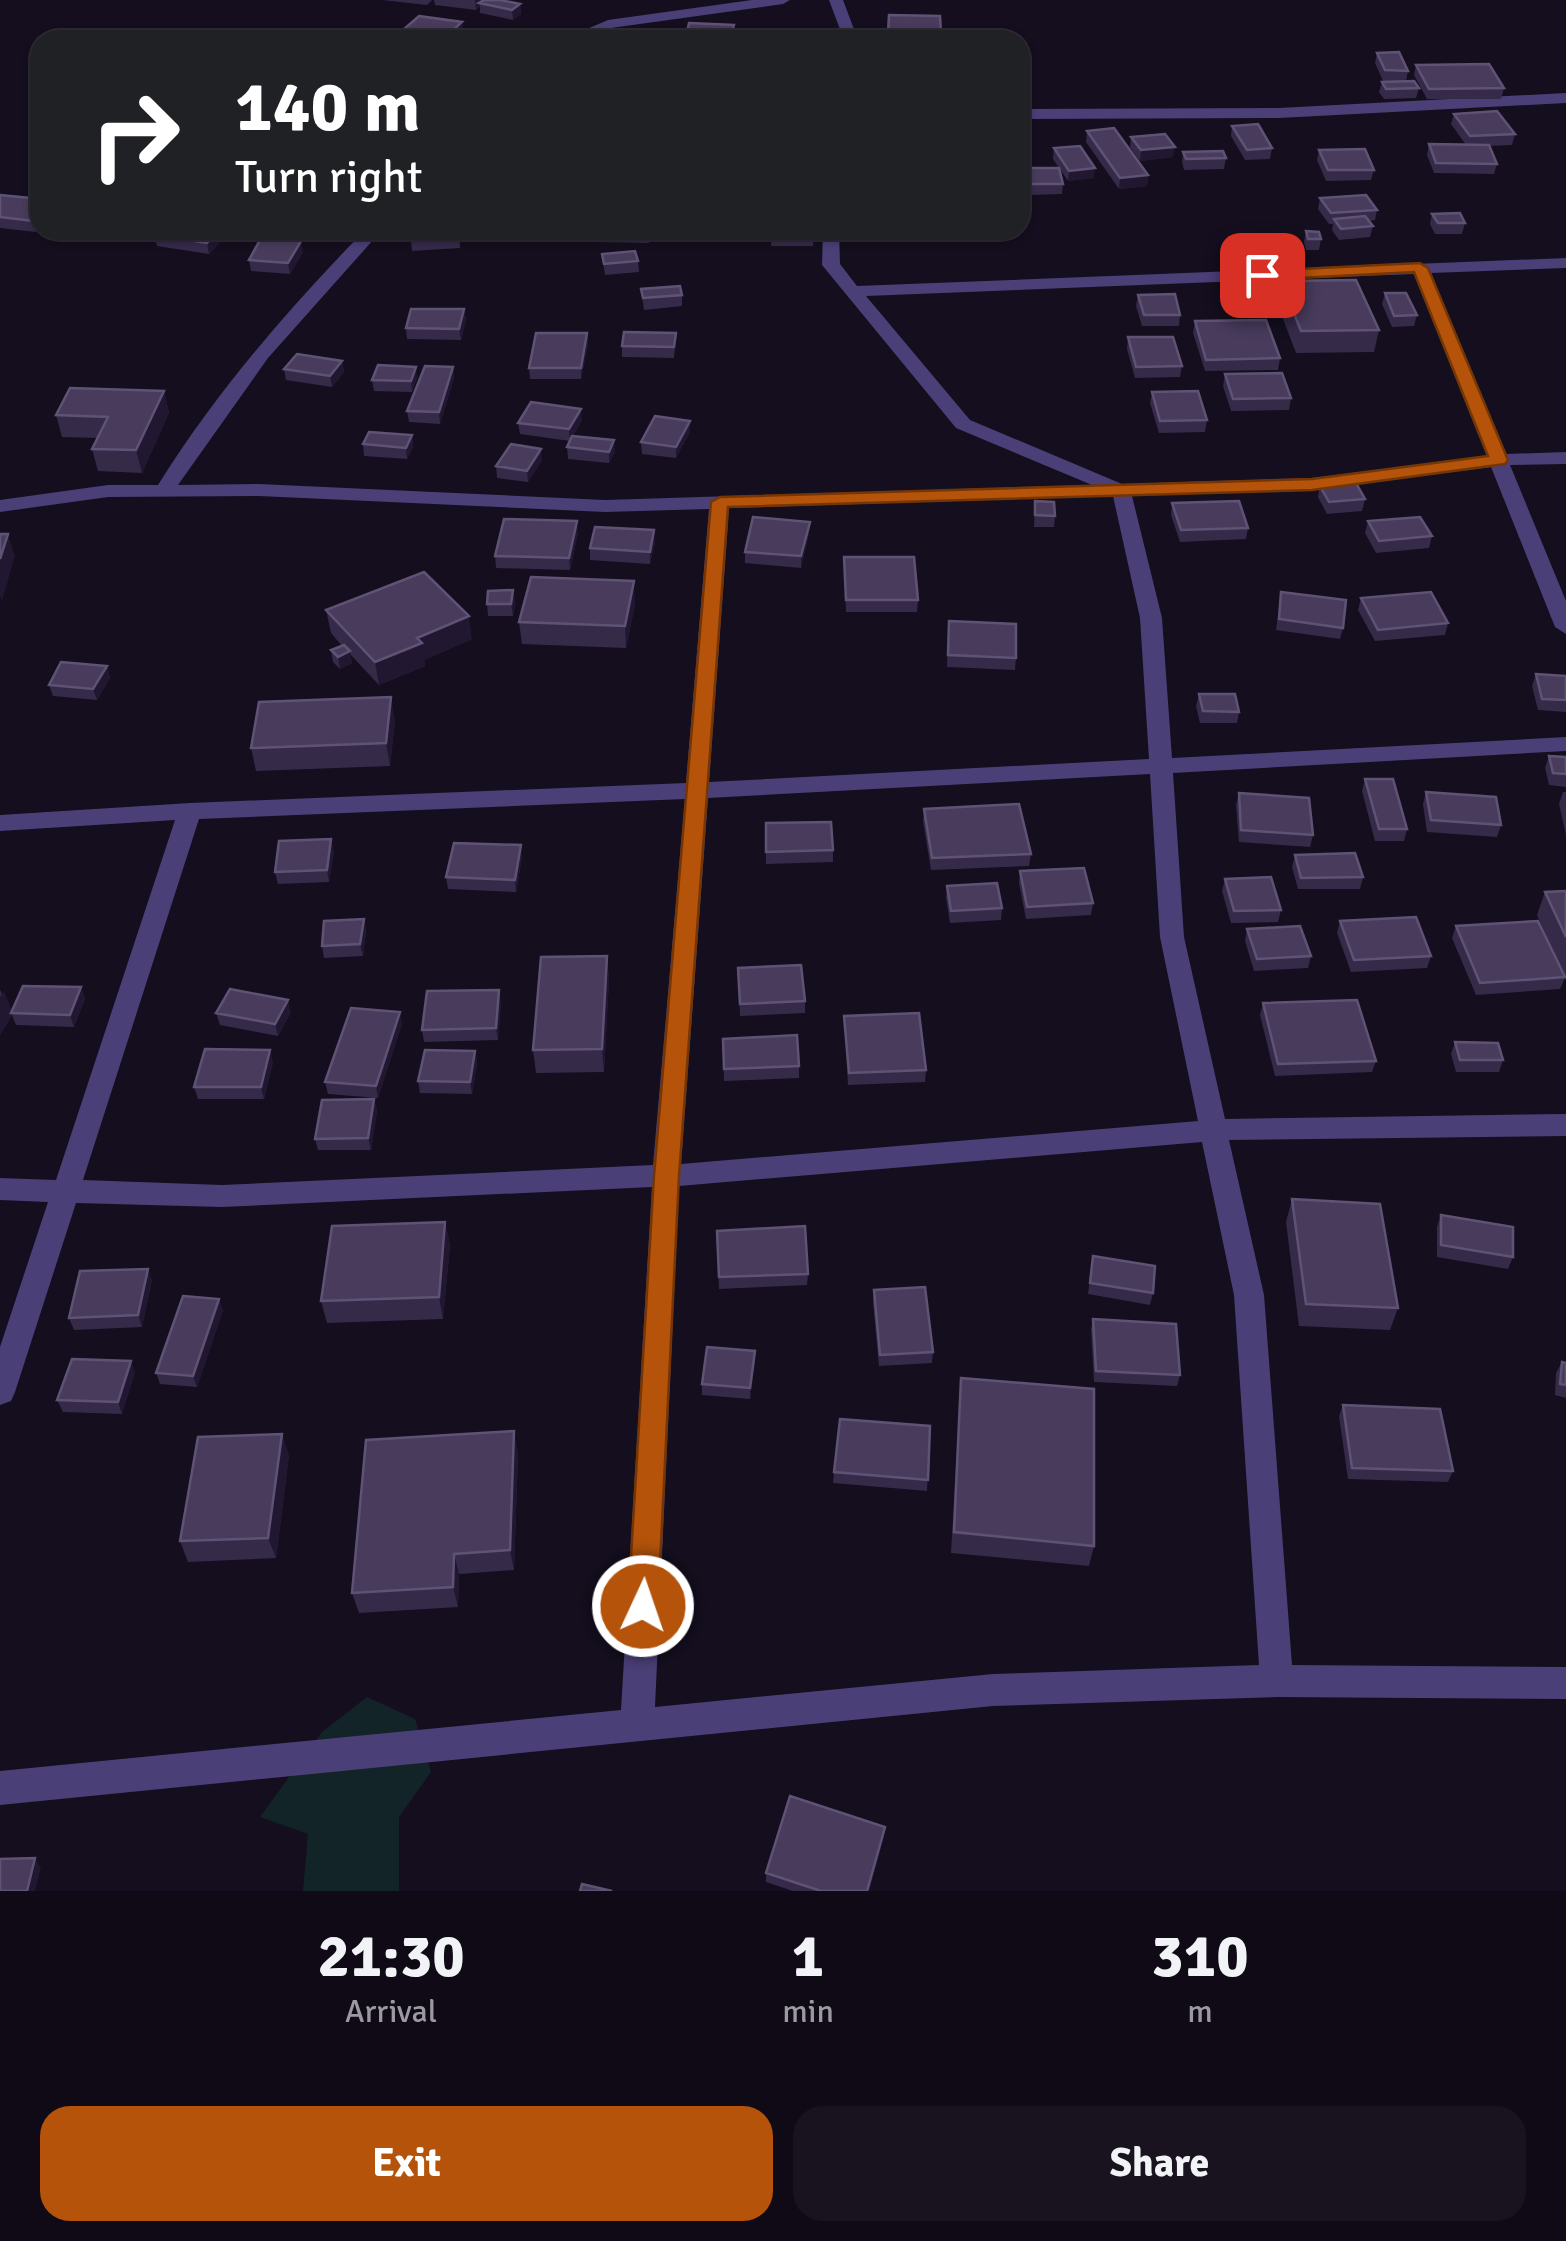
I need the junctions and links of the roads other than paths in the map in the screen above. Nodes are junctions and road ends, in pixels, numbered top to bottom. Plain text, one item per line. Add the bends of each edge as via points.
1 (784, 0) edge
2 (836, 0) edge
3 (593, 30) edge
4 (847, 30) edge
5 (1566, 98) edge
6 (1030, 114) edge
7 (365, 240) edge
8 (831, 240) edge
9 (1566, 263) edge
10 (1420, 268) junction
11 (852, 291) junction
12 (1566, 458) edge
13 (1499, 460) junction
14 (1121, 490) junction
15 (164, 491) junction
16 (720, 502) junction
17 (0, 506) edge
18 (1566, 626) edge
19 (1566, 744) edge
20 (1160, 764) junction
21 (698, 790) junction
22 (190, 811) junction
23 (0, 823) edge
24 (1566, 1126) edge
25 (1213, 1130) junction
26 (666, 1176) junction
27 (0, 1189) edge
28 (64, 1191) junction
29 (0, 1392) edge
30 (1278, 1681) junction
31 (1566, 1683) edge
32 (637, 1723) junction
33 (0, 1788) edge

1 - 3 street
2 - 4 street
5 - 6 street via 1279,113
7 - 15 street via 273,337 201,428
8 - 11 street via 830,264
9 - 10 street
10 - 11 street
10 - 13 street
11 - 14 street via 963,424
12 - 13 street
13 - 14 street via 1312,484
13 - 18 street
14 - 16 street
14 - 20 street via 1150,618
15 - 16 street via 604,506
15 - 17 street via 108,491
16 - 21 street
19 - 20 street
20 - 21 street
20 - 25 street via 1172,937
21 - 22 street
21 - 26 street
22 - 23 street
22 - 28 street
24 - 25 street
25 - 26 street
25 - 30 street via 1249,1295
26 - 28 street via 222,1196
26 - 32 street
27 - 28 street
28 - 29 street
30 - 31 street
30 - 32 street via 993,1690
32 - 33 street

